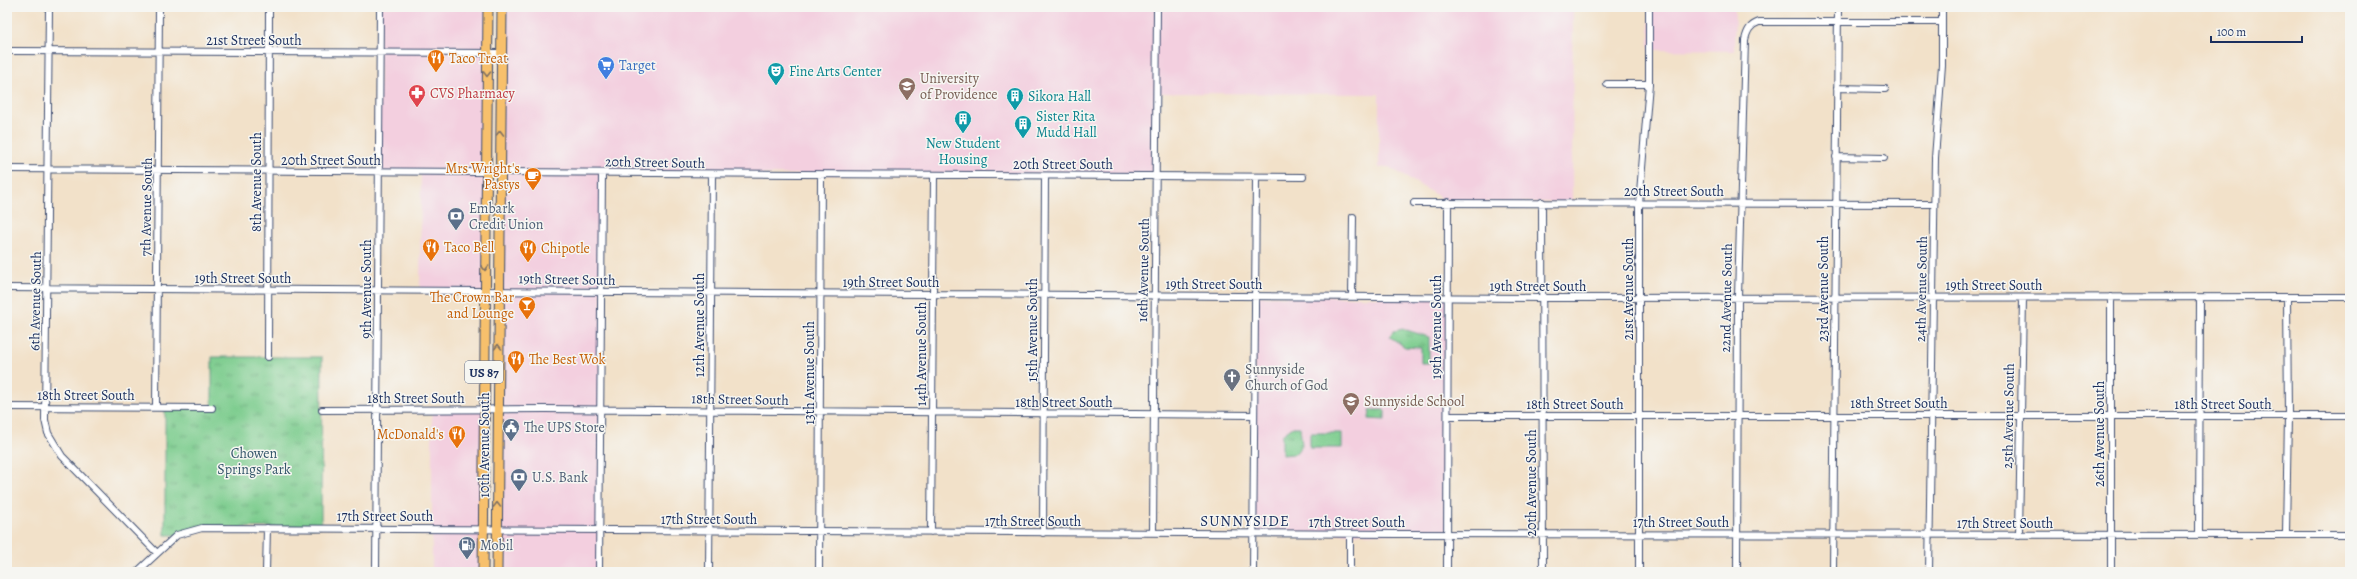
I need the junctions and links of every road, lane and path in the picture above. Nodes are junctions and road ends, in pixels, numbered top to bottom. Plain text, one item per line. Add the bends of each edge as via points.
1 (49, 7) edge
2 (159, 7) edge
3 (269, 7) edge
4 (380, 7) edge
5 (488, 7) edge
6 (502, 7) edge
7 (1157, 7) edge
8 (1649, 7) edge
9 (1838, 7) edge
10 (1942, 7) edge
11 (1837, 22) junction
12 (1942, 22) junction
13 (7, 50) edge
14 (48, 51) junction
15 (159, 52) junction
16 (488, 52) junction
17 (269, 53) junction
18 (380, 53) junction
19 (502, 53) junction
20 (1607, 84) dead end
21 (1649, 84) junction
22 (1837, 88) junction
23 (1885, 89) dead end
24 (1836, 157) junction
25 (1884, 158) dead end
26 (7, 169) edge
27 (48, 170) junction
28 (158, 171) junction
29 (268, 171) junction
30 (379, 172) junction
31 (500, 172) junction
32 (486, 173) junction
33 (602, 173) junction
34 (712, 174) junction
35 (821, 175) junction
36 (934, 175) junction
37 (1045, 176) junction
38 (1156, 177) junction
39 (1256, 177) junction
40 (1303, 177) dead end
41 (1448, 202) junction
42 (1542, 202) junction
43 (1414, 203) dead end
44 (1740, 203) junction
45 (1836, 203) junction
46 (1639, 204) junction
47 (1934, 204) junction
48 (1353, 217) dead end
49 (7, 288) edge
50 (47, 288) junction
51 (157, 290) junction
52 (268, 290) junction
53 (379, 291) junction
54 (499, 291) junction
55 (485, 292) junction
56 (601, 292) junction
57 (711, 293) junction
58 (822, 294) junction
59 (933, 294) junction
60 (1044, 295) junction
61 (1155, 296) junction
62 (1255, 296) junction
63 (1835, 296) junction
64 (1352, 297) junction
65 (1738, 297) junction
66 (1933, 297) junction
67 (2111, 297) junction
68 (2350, 297) edge
69 (1448, 298) junction
70 (1542, 298) junction
71 (1641, 298) junction
72 (2023, 298) junction
73 (2200, 298) junction
74 (2287, 298) junction
75 (268, 357) dead end
76 (7, 407) edge
77 (45, 407) junction
78 (156, 407) junction
79 (212, 408) dead end
80 (498, 409) junction
81 (600, 409) junction
82 (322, 410) dead end
83 (377, 410) junction
84 (484, 410) junction
85 (711, 411) junction
86 (821, 412) junction
87 (933, 413) junction
88 (1044, 414) junction
89 (1154, 414) junction
90 (1254, 415) junction
91 (1835, 415) junction
92 (1448, 416) junction
93 (1639, 416) junction
94 (1737, 416) junction
95 (1932, 416) junction
96 (2020, 416) junction
97 (2111, 416) junction
98 (2199, 416) junction
99 (2288, 416) junction
100 (2350, 416) edge
101 (1543, 417) junction
102 (266, 528) junction
103 (377, 528) junction
104 (483, 528) junction
105 (497, 529) junction
106 (599, 530) junction
107 (709, 531) junction
108 (819, 531) junction
109 (931, 532) junction
110 (1043, 533) junction
111 (1153, 533) junction
112 (1253, 534) junction
113 (1350, 534) junction
114 (1447, 534) junction
115 (1544, 534) junction
116 (1639, 534) junction
117 (2286, 534) junction
118 (1737, 535) junction
119 (1834, 535) junction
120 (2019, 535) junction
121 (2111, 535) junction
122 (2199, 535) junction
123 (2350, 535) edge
124 (1930, 536) junction
125 (156, 553) junction
126 (137, 572) edge
127 (266, 572) edge
128 (376, 572) edge
129 (482, 572) edge
130 (497, 572) edge
131 (599, 572) edge
132 (709, 572) edge
133 (819, 572) edge
134 (1253, 572) edge
135 (1350, 572) edge
136 (1447, 572) edge
137 (1543, 572) edge
138 (1639, 572) edge
139 (1737, 572) edge
140 (1833, 572) edge
141 (1929, 572) edge
142 (2111, 572) edge

1 - 14 street, 6th Avenue South
2 - 15 street, 7th Avenue South
3 - 17 street, 8th Avenue South
4 - 18 street, 9th Avenue South
5 - 16 highway, 10th Avenue South / US 87
6 - 19 highway, 10th Avenue South / US 87
7 - 38 street, 16th Avenue South
8 - 21 street, 21st Avenue South
9 - 11 street, 23rd Avenue South
10 - 12 street, 24th Avenue South
11 - 12 street
11 - 22 street, 23rd Avenue South
11 - 44 street, 22nd Avenue South via 1759,22 1751,26 1745,40
12 - 47 street, 24th Avenue South
13 - 14 street, 21st Street South
14 - 15 street, 21st Street South
14 - 27 street, 6th Avenue South
15 - 17 street, 21st Street South
15 - 28 street, 7th Avenue South
16 - 18 street, 21st Street South
16 - 19 street, 21st Street South
16 -> 32 highway, 10th Avenue South / US 87
17 - 18 street, 21st Street South
17 - 29 street, 8th Avenue South
18 - 30 street, 9th Avenue South
31 -> 19 highway, 10th Avenue South / US 87
20 - 21 street
21 - 46 street, 21st Avenue South
22 - 23 street
22 - 24 street, 23rd Avenue South
24 - 25 street
24 - 45 street, 23rd Avenue South
26 - 27 street, 20th Street South
27 - 28 street, 20th Street South
27 - 50 street, 6th Avenue South
28 - 29 street, 20th Street South
28 - 51 street, 7th Avenue South
29 - 30 street, 20th Street South
29 - 52 street, 8th Avenue South
30 - 32 street, 20th Street South
30 - 53 street, 9th Avenue South
31 - 32 street, 20th Street South
31 - 33 street, 20th Street South
31 - 54 highway, 10th Avenue South / US 87
32 -> 55 highway, 10th Avenue South / US 87
33 - 34 street, 20th Street South
33 - 56 street
34 - 35 street, 20th Street South
34 - 57 street, 12th Avenue South
35 - 36 street, 20th Street South
35 - 58 street, 13th Avenue South
36 - 37 street, 20th Street South
36 - 59 street, 14th Avenue South
37 - 38 street, 20th Street South
37 - 60 street, 15th Avenue South
38 - 39 street, 20th Street South
38 - 61 street, 16th Avenue South
39 - 40 street, 20th Street South
39 - 62 street
41 - 42 street, 20th Street South
41 - 43 street, 20th Street South
41 - 69 street, 19th Avenue South
42 - 46 street, 20th Street South
42 - 70 street, 20th Avenue South
44 - 45 street, 20th Street South
44 - 46 street, 20th Street South
44 - 65 street, 22nd Avenue South
45 - 47 street, 20th Street South
45 - 63 street, 23rd Avenue South
46 - 71 street, 21st Avenue South
47 - 66 street, 24th Avenue South
48 - 64 street
49 - 50 street, 19th Street South
50 - 51 street, 19th Street South
50 - 77 street, 6th Avenue South
51 - 52 street, 19th Street South
51 - 78 street, 7th Avenue South
52 - 53 street, 19th Street South
52 - 75 street, 8th Avenue South
53 - 55 street, 19th Street South
53 - 83 street, 9th Avenue South
54 - 55 street, 19th Street South
54 - 56 street, 19th Street South
80 -> 54 highway, 10th Avenue South / US 87
55 - 84 highway, 10th Avenue South / US 87
56 - 57 street, 19th Street South
56 - 81 street
57 - 58 street, 19th Street South
57 - 85 street, 12th Avenue South
58 - 59 street, 19th Street South
58 - 86 street, 13th Avenue South
59 - 60 street, 19th Street South
59 - 87 street, 14th Avenue South
60 - 61 street, 19th Street South
60 - 88 street, 15th Avenue South
61 - 62 street, 19th Street South
61 - 89 street, 16th Avenue South
62 - 64 street, 19th Street South
62 - 90 street
63 - 65 street, 19th Street South
63 - 66 street, 19th Street South
63 - 91 street, 23rd Avenue South
64 - 69 street, 19th Street South
65 - 71 street, 19th Street South
65 - 94 street, 22nd Avenue South
66 - 72 street, 19th Street South
66 - 95 street, 24th Avenue South
67 - 72 street, 19th Street South
67 - 73 street, 19th Street South
67 - 97 street, 26th Avenue South
68 - 74 street, 19th Street South
69 - 70 street, 19th Street South
69 - 92 street, 19th Avenue South
70 - 71 street, 19th Street South
70 - 101 street, 20th Avenue South
71 - 93 street, 21st Avenue South
72 - 96 street, 25th Avenue South
73 - 74 street, 19th Street South
73 - 98 street
74 - 99 street
76 - 77 street, 18th Street South
77 - 78 street, 18th Street South
77 - 125 street, 6th Avenue South via 48,433 62,456
78 - 79 street, 18th Street South
80 - 81 street, 18th Street South
80 - 84 street, 18th Street South
105 -> 80 highway, 10th Avenue South / US 87
81 - 85 street, 18th Street South
81 - 106 street
82 - 83 street, 18th Street South
83 - 84 street, 18th Street South
83 - 103 street, 9th Avenue South
84 - 104 highway, 10th Avenue South / US 87
85 - 86 street, 18th Street South
85 - 107 street, 12th Avenue South
86 - 87 street, 18th Street South
86 - 108 street, 13th Avenue South
87 - 88 street, 18th Street South
87 - 109 street, 14th Avenue South
88 - 89 street, 18th Street South
88 - 110 street, 15th Avenue South
89 - 90 street, 18th Street South
89 - 111 street, 16th Avenue South
90 - 112 street
91 - 94 street, 18th Street South
91 - 95 street, 18th Street South
91 - 119 street, 23rd Avenue South
92 - 101 street, 18th Street South
92 - 114 street, 19th Avenue South
93 - 94 street, 18th Street South
93 - 101 street, 18th Street South
93 - 116 street, 21st Avenue South
94 - 118 street, 22nd Avenue South
95 - 96 street, 18th Street South
95 - 124 street, 24th Avenue South
96 - 97 street, 18th Street South
96 - 120 street, 25th Avenue South
97 - 98 street, 18th Street South
97 - 121 street, 26th Avenue South
98 - 99 street, 18th Street South
98 - 122 street
99 - 100 street, 18th Street South
99 - 117 street
101 - 115 street, 20th Avenue South
102 - 103 street, 17th Street South
102 - 125 street, 17th Street South via 202,528 186,531 177,534
102 - 127 street
103 - 104 street, 17th Street South
103 - 128 street, 9th Avenue South
104 - 105 street, 17th Street South
104 - 129 highway, 10th Avenue South / US 87
105 - 106 street, 17th Street South
105 - 130 highway, 10th Avenue South / US 87
106 - 107 street, 17th Street South
106 - 131 street
107 - 108 street, 17th Street South
107 - 132 street, 12th Avenue South
108 - 109 street, 17th Street South
108 - 133 street, 13th Avenue South
109 - 110 street, 17th Street South
110 - 111 street, 17th Street South
111 - 112 street, 17th Street South
112 - 113 street, 17th Street South
112 - 134 street
113 - 114 street, 17th Street South
113 - 135 street
114 - 115 street, 17th Street South
114 - 136 street, 19th Avenue South
115 - 116 street, 17th Street South
115 - 137 street, 20th Avenue South
116 - 118 street, 17th Street South
116 - 138 street, 21st Avenue South
117 - 122 street, 17th Street South
117 - 123 street, 17th Street South
118 - 119 street, 17th Street South
118 - 139 street, 22nd Avenue South
119 - 124 street, 17th Street South
119 - 140 street, 23rd Avenue South
120 - 121 street, 17th Street South
120 - 124 street, 17th Street South
121 - 122 street, 17th Street South
121 - 142 street, 26th Avenue South
124 - 141 street, 24th Avenue South
125 - 126 street, 17th Street South

